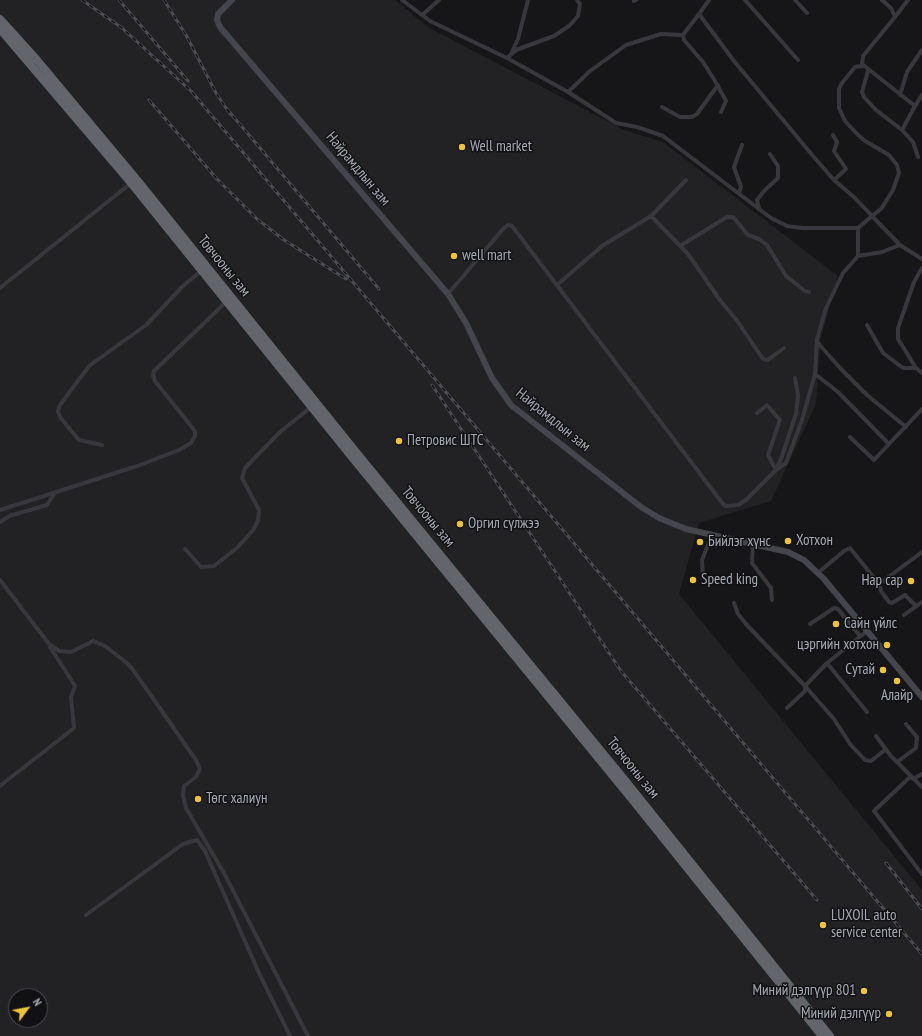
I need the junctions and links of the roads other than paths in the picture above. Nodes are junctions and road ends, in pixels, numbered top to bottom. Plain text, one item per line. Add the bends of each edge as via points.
1 (232, 0) edge
2 (402, 0) edge
3 (439, 0) edge
4 (528, 0) edge
5 (577, 0) edge
6 (710, 0) edge
7 (745, 0) edge
8 (795, 0) edge
9 (882, 0) edge
10 (908, 0) edge
11 (807, 13) dead end
12 (699, 14) junction
13 (422, 15) junction
14 (895, 17) junction
15 (0, 19) edge
16 (0, 29) edge
17 (683, 35) junction
18 (922, 50) edge
19 (512, 52) junction
20 (507, 58) junction
21 (798, 60) dead end
22 (863, 66) junction
23 (868, 70) junction
24 (718, 86) junction
25 (568, 92) junction
26 (900, 95) junction
27 (922, 95) edge
28 (915, 106) junction
29 (662, 107) dead end
30 (721, 112) dead end
31 (902, 130) junction
32 (833, 135) dead end
33 (742, 144) dead end
34 (770, 154) dead end
35 (918, 157) dead end
36 (686, 180) dead end
37 (834, 180) junction
38 (131, 183) junction
39 (739, 193) junction
40 (759, 210) junction
41 (651, 216) junction
42 (872, 216) junction
43 (858, 228) junction
44 (900, 245) junction
45 (680, 246) junction
46 (858, 256) junction
47 (922, 259) edge
48 (922, 268) edge
49 (201, 271) junction
50 (557, 285) junction
51 (0, 288) edge
52 (809, 292) dead end
53 (448, 294) junction
54 (228, 299) junction
55 (867, 325) dead end
56 (817, 342) junction
57 (784, 348) dead end
58 (916, 368) junction
59 (922, 373) edge
60 (815, 374) junction
61 (795, 378) dead end
62 (312, 407) junction
63 (922, 409) edge
64 (757, 413) dead end
65 (906, 427) junction
66 (850, 437) dead end
67 (889, 444) junction
68 (102, 445) dead end
69 (776, 470) junction
70 (54, 494) junction
71 (0, 510) edge
72 (0, 522) edge
73 (712, 535) junction
74 (753, 544) junction
75 (185, 549) dead end
76 (922, 552) edge
77 (819, 572) junction
78 (703, 578) dead end
79 (0, 580) edge
80 (879, 584) junction
81 (772, 600) dead end
82 (922, 602) edge
83 (734, 603) dead end
84 (916, 606) junction
85 (904, 616) dead end
86 (810, 624) dead end
87 (867, 631) junction
88 (860, 636) junction
89 (49, 644) junction
90 (827, 664) junction
91 (805, 686) junction
92 (922, 697) edge
93 (787, 708) dead end
94 (867, 712) dead end
95 (906, 724) dead end
96 (876, 736) dead end
97 (886, 749) junction
98 (897, 762) junction
99 (922, 774) edge
100 (912, 778) junction
101 (0, 786) edge
102 (922, 787) edge
103 (922, 874) edge
104 (86, 915) dead end
105 (290, 1036) edge
106 (308, 1036) edge
107 (822, 1036) edge
108 (830, 1036) edge

1 - 53 main road, Найрамдлын зам via 218,14 219,24
2 - 13 street
3 - 13 street
4 - 19 street
5 - 19 street via 580,4 578,16 569,26 554,36
6 - 12 street
7 - 21 street
8 - 11 street
9 - 14 street via 891,8
10 - 14 street
12 - 17 street
12 - 37 street via 734,61
13 - 20 street
14 - 22 street via 863,56
15 - 54 highway, Товчооны зам via 68,97
16 - 38 highway, Товчооны зам
17 - 24 street via 684,40 703,62
17 - 25 street via 660,34 626,45 590,71
18 - 26 street via 907,72
19 - 20 street
20 - 25 street
22 - 23 street
22 - 42 street via 855,67 840,86 838,101 842,116 865,141 889,155 899,170 890,195 881,209
23 - 26 street
23 - 31 street via 862,92 864,97
24 - 29 street via 692,117 680,117
24 - 30 street via 726,101
25 - 39 street via 616,123 637,126 663,136
26 - 28 street
27 - 28 street
28 - 31 street
31 - 35 street via 913,142
32 - 37 street via 837,142 834,151 846,168
33 - 39 street via 734,167 741,187
34 - 40 street via 778,166 778,178 757,200
36 - 41 street
37 - 42 street
38 - 49 highway, Товчооны зам
38 - 51 street
39 - 40 street
40 - 43 street via 787,226
41 - 45 street
41 - 50 street via 602,246
42 - 43 street
42 - 44 street
43 - 46 street
44 - 46 street via 882,252
44 - 47 street
45 - 52 street via 727,217 733,217 748,235 759,239 767,246 786,276
45 - 57 street via 763,359 767,360
46 - 56 street via 843,273 826,308
48 - 58 street via 914,282 898,328 898,339
49 - 54 highway, Товчооны зам
49 - 68 street via 146,324 89,366 60,405 60,417 79,440
50 - 53 street via 514,228 508,225
50 - 69 street via 723,504 738,505 746,500
53 - 73 main road, Найрамдлын зам via 464,318 492,378 515,409 648,511 674,525
54 - 62 highway, Товчооны зам
54 - 70 street via 154,371 155,381 195,431 191,443 137,466
54 - 108 highway, Товчооны зам via 629,785
55 - 58 street via 884,353 903,368
56 - 60 street
56 - 65 street via 857,385
58 - 59 street
60 - 67 street via 838,392
60 - 69 street via 788,458 783,466
61 - 69 street via 798,395 796,414
62 - 75 street via 274,438 245,468 242,478 259,510 258,521 238,548 214,566 201,567
62 - 107 highway, Товчооны зам
63 - 65 street
64 - 69 street via 767,405 780,420 768,455
65 - 67 street
66 - 67 street via 874,460
70 - 71 street
70 - 72 street via 47,505 9,516
73 - 74 main road, Найрамдлын зам
73 - 78 street via 702,560
74 - 77 main road, Найрамдлын зам via 794,555
74 - 81 street via 752,563 771,588
76 - 80 street
77 - 80 street via 850,548
77 - 87 main road, Найрамдлын зам
79 - 89 street
80 - 84 street via 890,603 905,595
82 - 84 street
83 - 91 street via 746,624
84 - 85 street
86 - 88 street via 834,608 843,614
87 - 88 street
87 - 92 main road, Найрамдлын зам
88 - 90 street
89 - 101 street via 75,686 71,697 74,728
89 - 106 street via 59,651 71,652 93,641 114,652 131,667 196,760 200,769 196,777 184,786 186,808 222,870
90 - 91 street
90 - 94 street
91 - 93 street via 805,691
91 - 97 street via 865,760 871,761
95 - 98 street via 917,737 916,748
96 - 97 street
97 - 98 street
98 - 100 street
99 - 100 street
100 - 102 street
100 - 103 street via 874,811
104 - 105 street via 184,844 197,840 205,851

